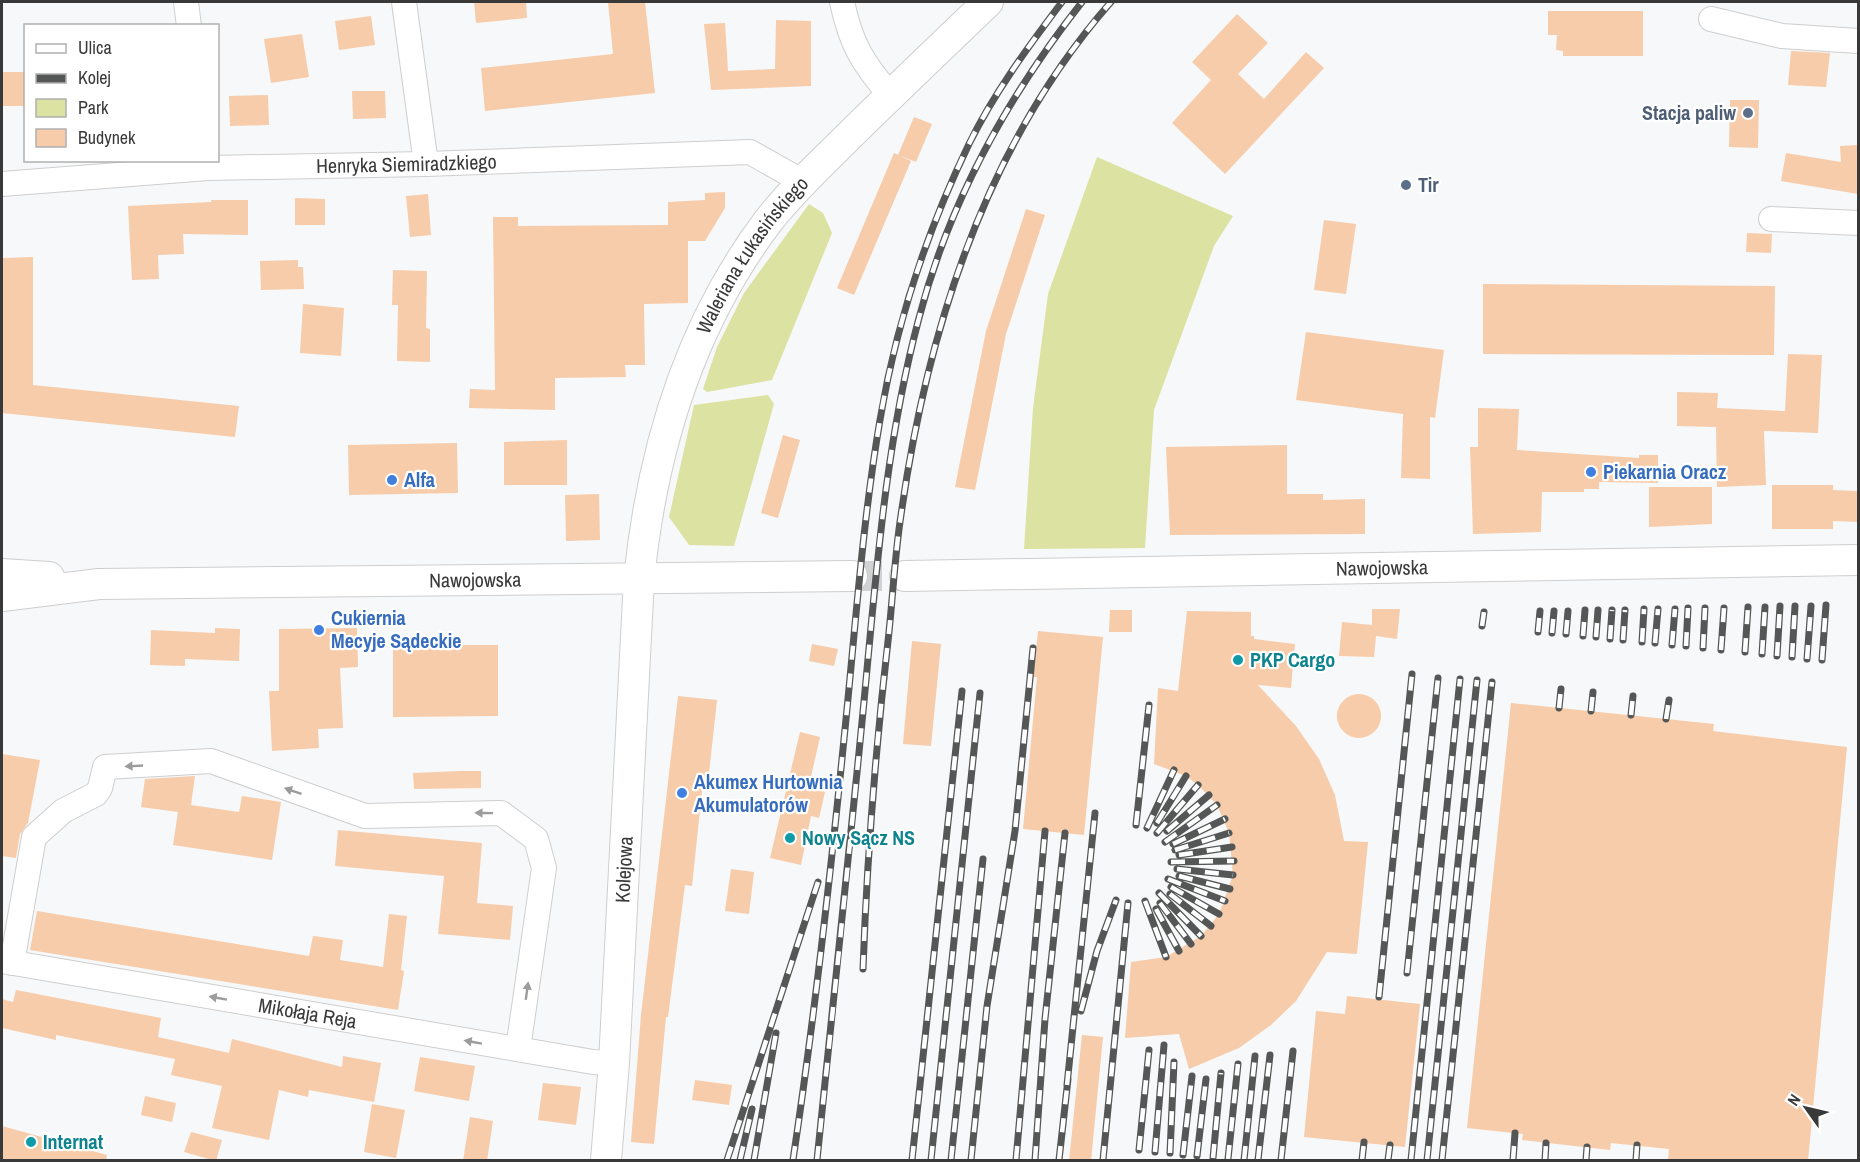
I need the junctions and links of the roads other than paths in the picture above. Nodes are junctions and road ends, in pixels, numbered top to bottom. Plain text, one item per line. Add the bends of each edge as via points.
1 (186, 2) edge
2 (404, 2) edge
3 (842, 2) edge
4 (988, 2) edge
5 (1711, 19) dead end
6 (189, 24) edge
7 (1858, 41) edge
8 (890, 95) junction
9 (207, 164) edge
10 (426, 164) junction
11 (803, 182) junction
12 (2, 184) edge
13 (1770, 219) dead end
14 (1858, 223) edge
15 (1858, 560) edge
16 (2, 574) edge
17 (852, 576) tunnel mouth
18 (905, 576) tunnel mouth
19 (639, 579) junction
20 (99, 584) junction
21 (2, 596) edge
22 (7, 962) edge
23 (518, 1049) junction
24 (614, 1063) junction
25 (606, 1161) edge

1 - 6 street
2 - 10 street
3 - 8 street via 848,30 865,66
4 - 8 street, Waleriana Łukasińskiego
5 - 7 street via 1782,36
8 - 11 street, Waleriana Łukasińskiego
9 - 10 street, Henryka Siemiradzkiego
9 - 12 street, Henryka Siemiradzkiego
10 - 11 street, Henryka Siemiradzkiego via 750,152
11 - 19 street, Waleriana Łukasińskiego via 741,260 696,347 662,443 645,523
13 - 14 street
15 - 18 street, Nawojowska
16 - 20 street, Nawojowska
17 - 19 street, Nawojowska
19 - 20 street, Nawojowska
19 - 24 street, Kolejowa
20 - 21 street, Nawojowska
23 -> 22 street, Mikołaja Reja
23 -> 22 street via 544,868 536,839 501,813 365,816 212,760 105,767 96,794 63,811 34,837
23 - 24 street, Mikołaja Reja
24 - 25 street, Kolejowa

